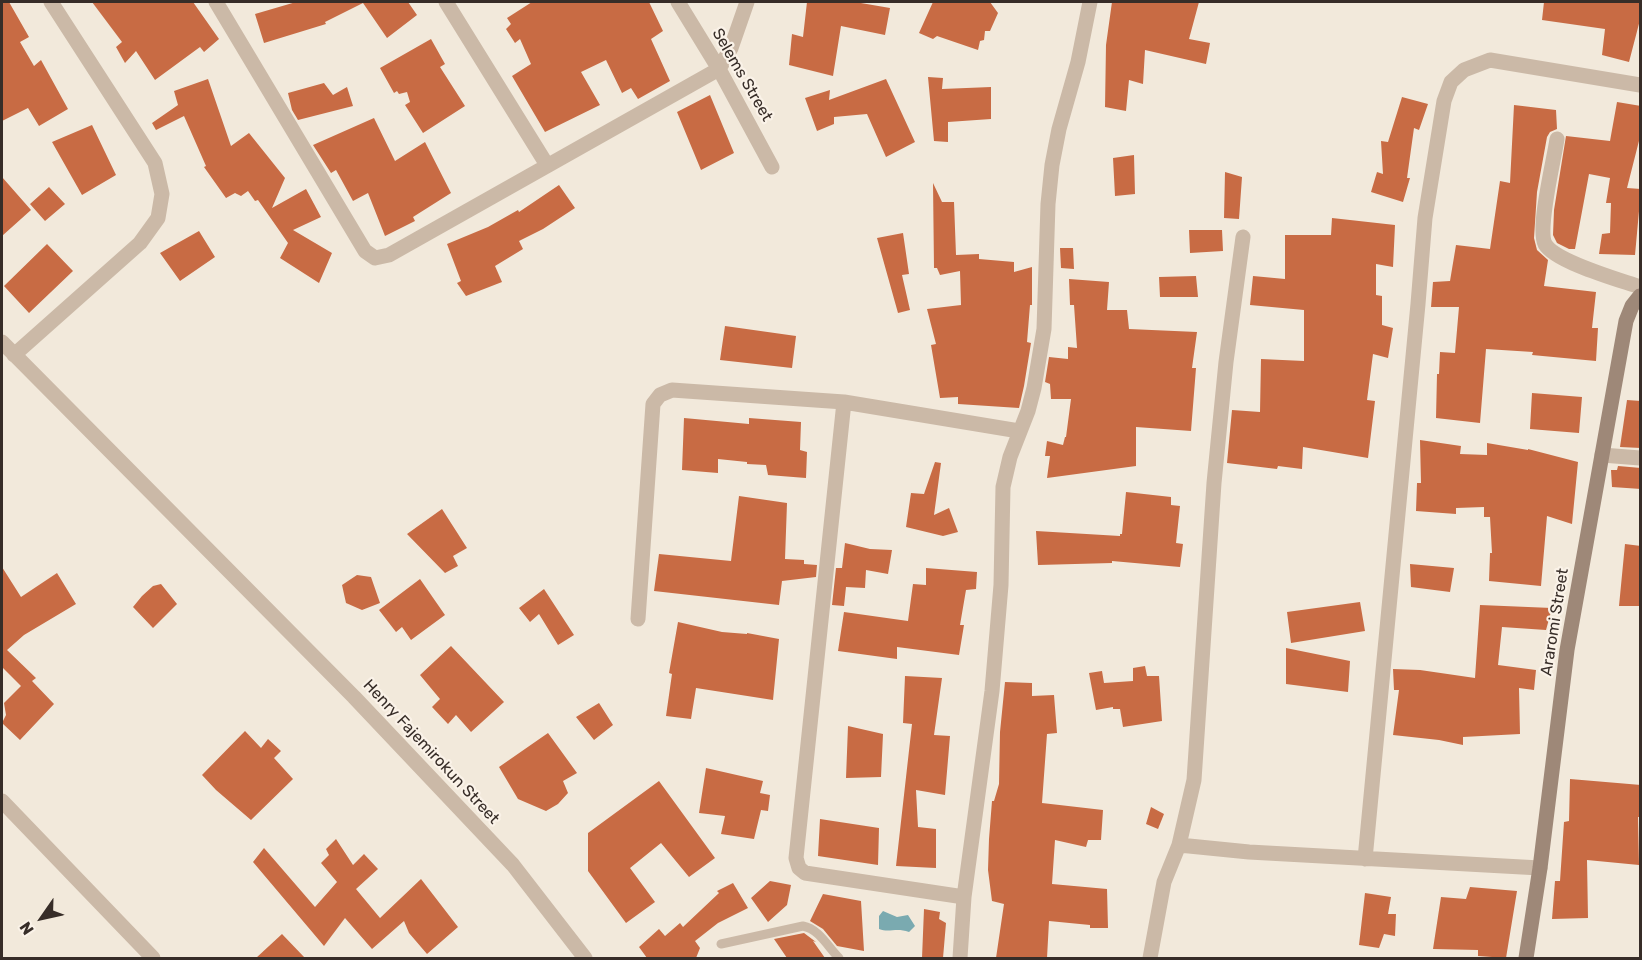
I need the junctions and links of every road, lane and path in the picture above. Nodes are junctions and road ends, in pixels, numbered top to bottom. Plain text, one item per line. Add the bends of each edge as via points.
1 (51, 2) edge
2 (216, 2) edge
3 (446, 2) edge
4 (678, 2) edge
5 (747, 2) edge
6 (1090, 2) edge
7 (719, 69) junction
8 (1641, 85) edge
9 (1557, 139) dead end
10 (547, 165) junction
11 (772, 167) dead end
12 (1243, 237) dead end
13 (1641, 287) edge
14 (1641, 296) edge
15 (2, 342) edge
16 (14, 355) junction
17 (844, 402) junction
18 (1019, 431) junction
19 (1602, 455) junction
20 (1641, 458) edge
21 (638, 619) dead end
22 (2, 801) edge
23 (1179, 845) junction
24 (1365, 859) junction
25 (1540, 868) junction
26 (964, 897) junction
27 (721, 944) dead end
28 (153, 958) edge
29 (585, 958) edge
30 (839, 958) edge
31 (960, 958) edge
32 (1149, 958) edge
33 (1526, 958) edge

1 - 16 street via 155,162 162,194 158,218 140,243
2 - 10 street via 365,251 375,258 389,255
3 - 10 street
4 - 7 street, Selems Street
5 - 7 street
6 - 18 street via 1052,165 1044,329 1034,388
7 - 10 street
7 - 11 street, Selems Street
8 - 24 street via 1490,60 1464,70 1447,91 1425,218
9 - 13 street via 1543,226 1545,243 1578,266
12 - 23 street via 1214,483 1194,780
14 - 19 street, Araromi Street via 1626,321
15 - 16 street, Henry Fajemirokun Street
16 - 29 street, Henry Fajemirokun Street via 354,697 513,865
17 - 18 street
17 - 21 street via 672,390 660,394 653,404
17 - 26 street via 796,858 805,873
18 - 26 street via 1003,487 1001,585 992,691
19 - 20 street
19 - 25 street, Araromi Street via 1567,650
22 - 28 street
23 - 24 street
23 - 32 street via 1164,882
24 - 25 street
25 - 33 street, Araromi Street
26 - 31 street
27 - 30 lane via 803,926 816,932

